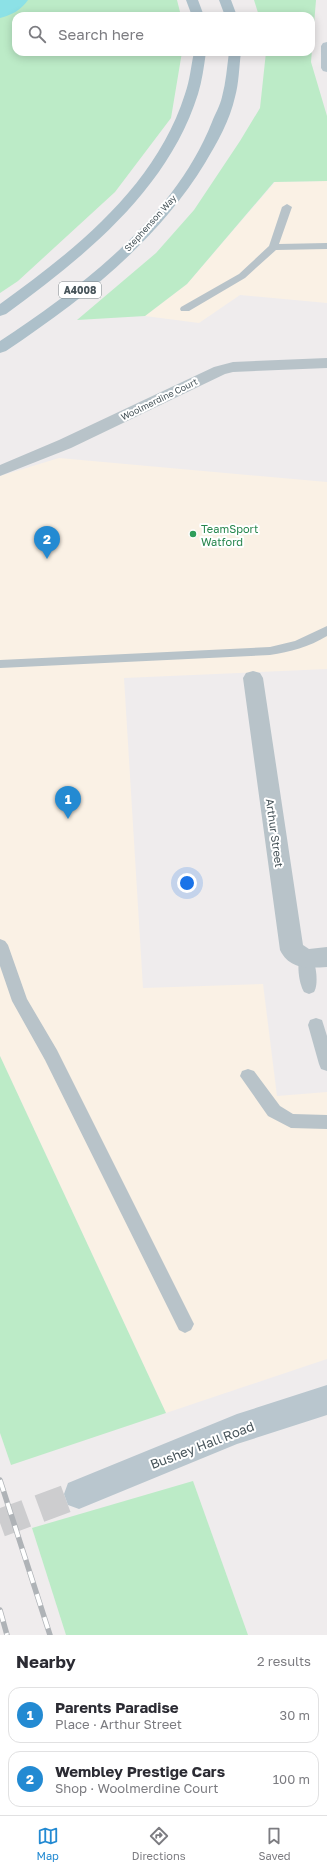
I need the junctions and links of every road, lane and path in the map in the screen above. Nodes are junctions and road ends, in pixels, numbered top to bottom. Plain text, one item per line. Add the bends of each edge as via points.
1 (192, 0) edge
2 (225, 0) edge
3 (196, 12) edge
4 (230, 12) edge
5 (327, 46) edge
6 (199, 56) edge
7 (235, 56) edge
8 (327, 68) edge
9 (287, 207) dead end
10 (327, 246) edge
11 (274, 247) junction
12 (185, 309) dead end
13 (0, 311) edge
14 (0, 348) edge
15 (327, 363) edge
16 (0, 470) edge
17 (327, 630) edge
18 (0, 664) edge
19 (253, 678) dead end
20 (0, 945) edge
21 (327, 957) edge
22 (306, 959) junction
23 (309, 988) dead end
24 (316, 1025) dead end
25 (327, 1064) edge
26 (248, 1076) dead end
27 (327, 1122) edge
28 (185, 1324) dead end
29 (327, 1400) edge
30 (79, 1494) tunnel mouth

1 - 3 main road
2 - 4 main road
5 - 8 street
6 - 13 main road, A4008 via 193,89 184,116 162,155 135,194 60,267
7 - 14 main road, Stephenson Way / A4008 via 235,66 222,119 195,168 172,200 121,255 72,297
9 - 11 lane
10 - 11 lane
11 - 12 lane via 242,276
15 - 16 street, Woolmerdine Court via 233,367 220,370 65,444
17 - 18 lane via 295,647 270,650
19 - 22 street, Arthur Street via 289,940 292,950
20 - 28 lane via 20,1001 51,1055
21 - 22 street
22 - 23 lane
24 - 25 lane
26 - 27 lane via 274,1111 291,1121
29 - 30 street, Bushey Hall Road via 237,1429

